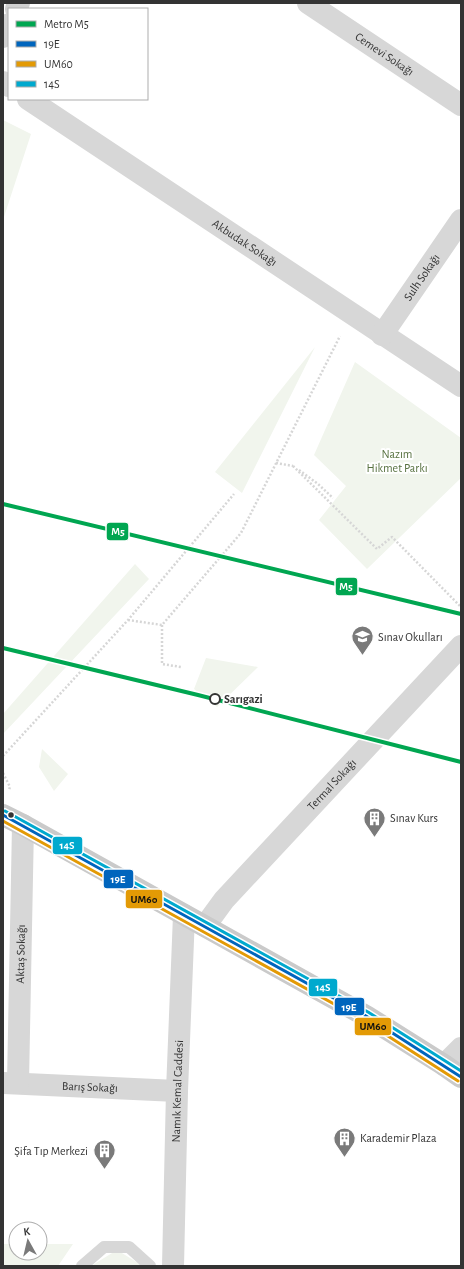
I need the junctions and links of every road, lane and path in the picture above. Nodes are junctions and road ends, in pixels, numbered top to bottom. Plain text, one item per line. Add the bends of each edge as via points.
1 (308, 3) edge
2 (8, 26) edge
3 (3, 37) edge
4 (30, 100) edge
5 (461, 104) edge
6 (461, 220) edge
7 (351, 314) junction
8 (382, 335) junction
9 (461, 386) edge
10 (276, 463) junction
11 (293, 466) junction
12 (234, 494) dead end
13 (333, 498) dead end
14 (461, 608) edge
15 (128, 620) junction
16 (162, 625) junction
17 (461, 646) edge
18 (181, 667) dead end
19 (3, 756) edge
20 (3, 773) edge
21 (10, 787) dead end
22 (3, 815) edge
23 (23, 825) junction
24 (184, 915) junction
25 (205, 926) junction
26 (461, 1048) edge
27 (452, 1071) edge
28 (10, 1083) edge
29 (177, 1090) junction
30 (82, 1266) edge
31 (150, 1266) edge
32 (173, 1266) edge

1 - 5 street, Cemevi Sokağı
2 - 3 street
4 - 7 street, Akbudak Sokağı
6 - 8 street, Sulh Sokağı
7 - 8 street, Akbudak Sokağı
7 - 10 path
8 - 9 street, Akbudak Sokağı
10 - 11 path
10 - 16 path via 241,533
11 - 13 path
11 - 14 path via 377,549 392,537
12 - 15 path
15 - 16 path
15 - 19 path
16 - 18 path via 162,664
17 - 25 street, Termal Sokağı via 224,900
20 - 21 path
22 - 23 main road
23 - 24 main road
23 - 28 street, Aktaş Sokağı
24 - 25 main road
24 - 29 street, Namık Kemal Caddesi
25 - 27 main road via 366,1016
26 - 27 street
28 - 29 street, Barış Sokağı
29 - 32 street, Namık Kemal Caddesi
30 - 31 lane via 104,1247 129,1247

